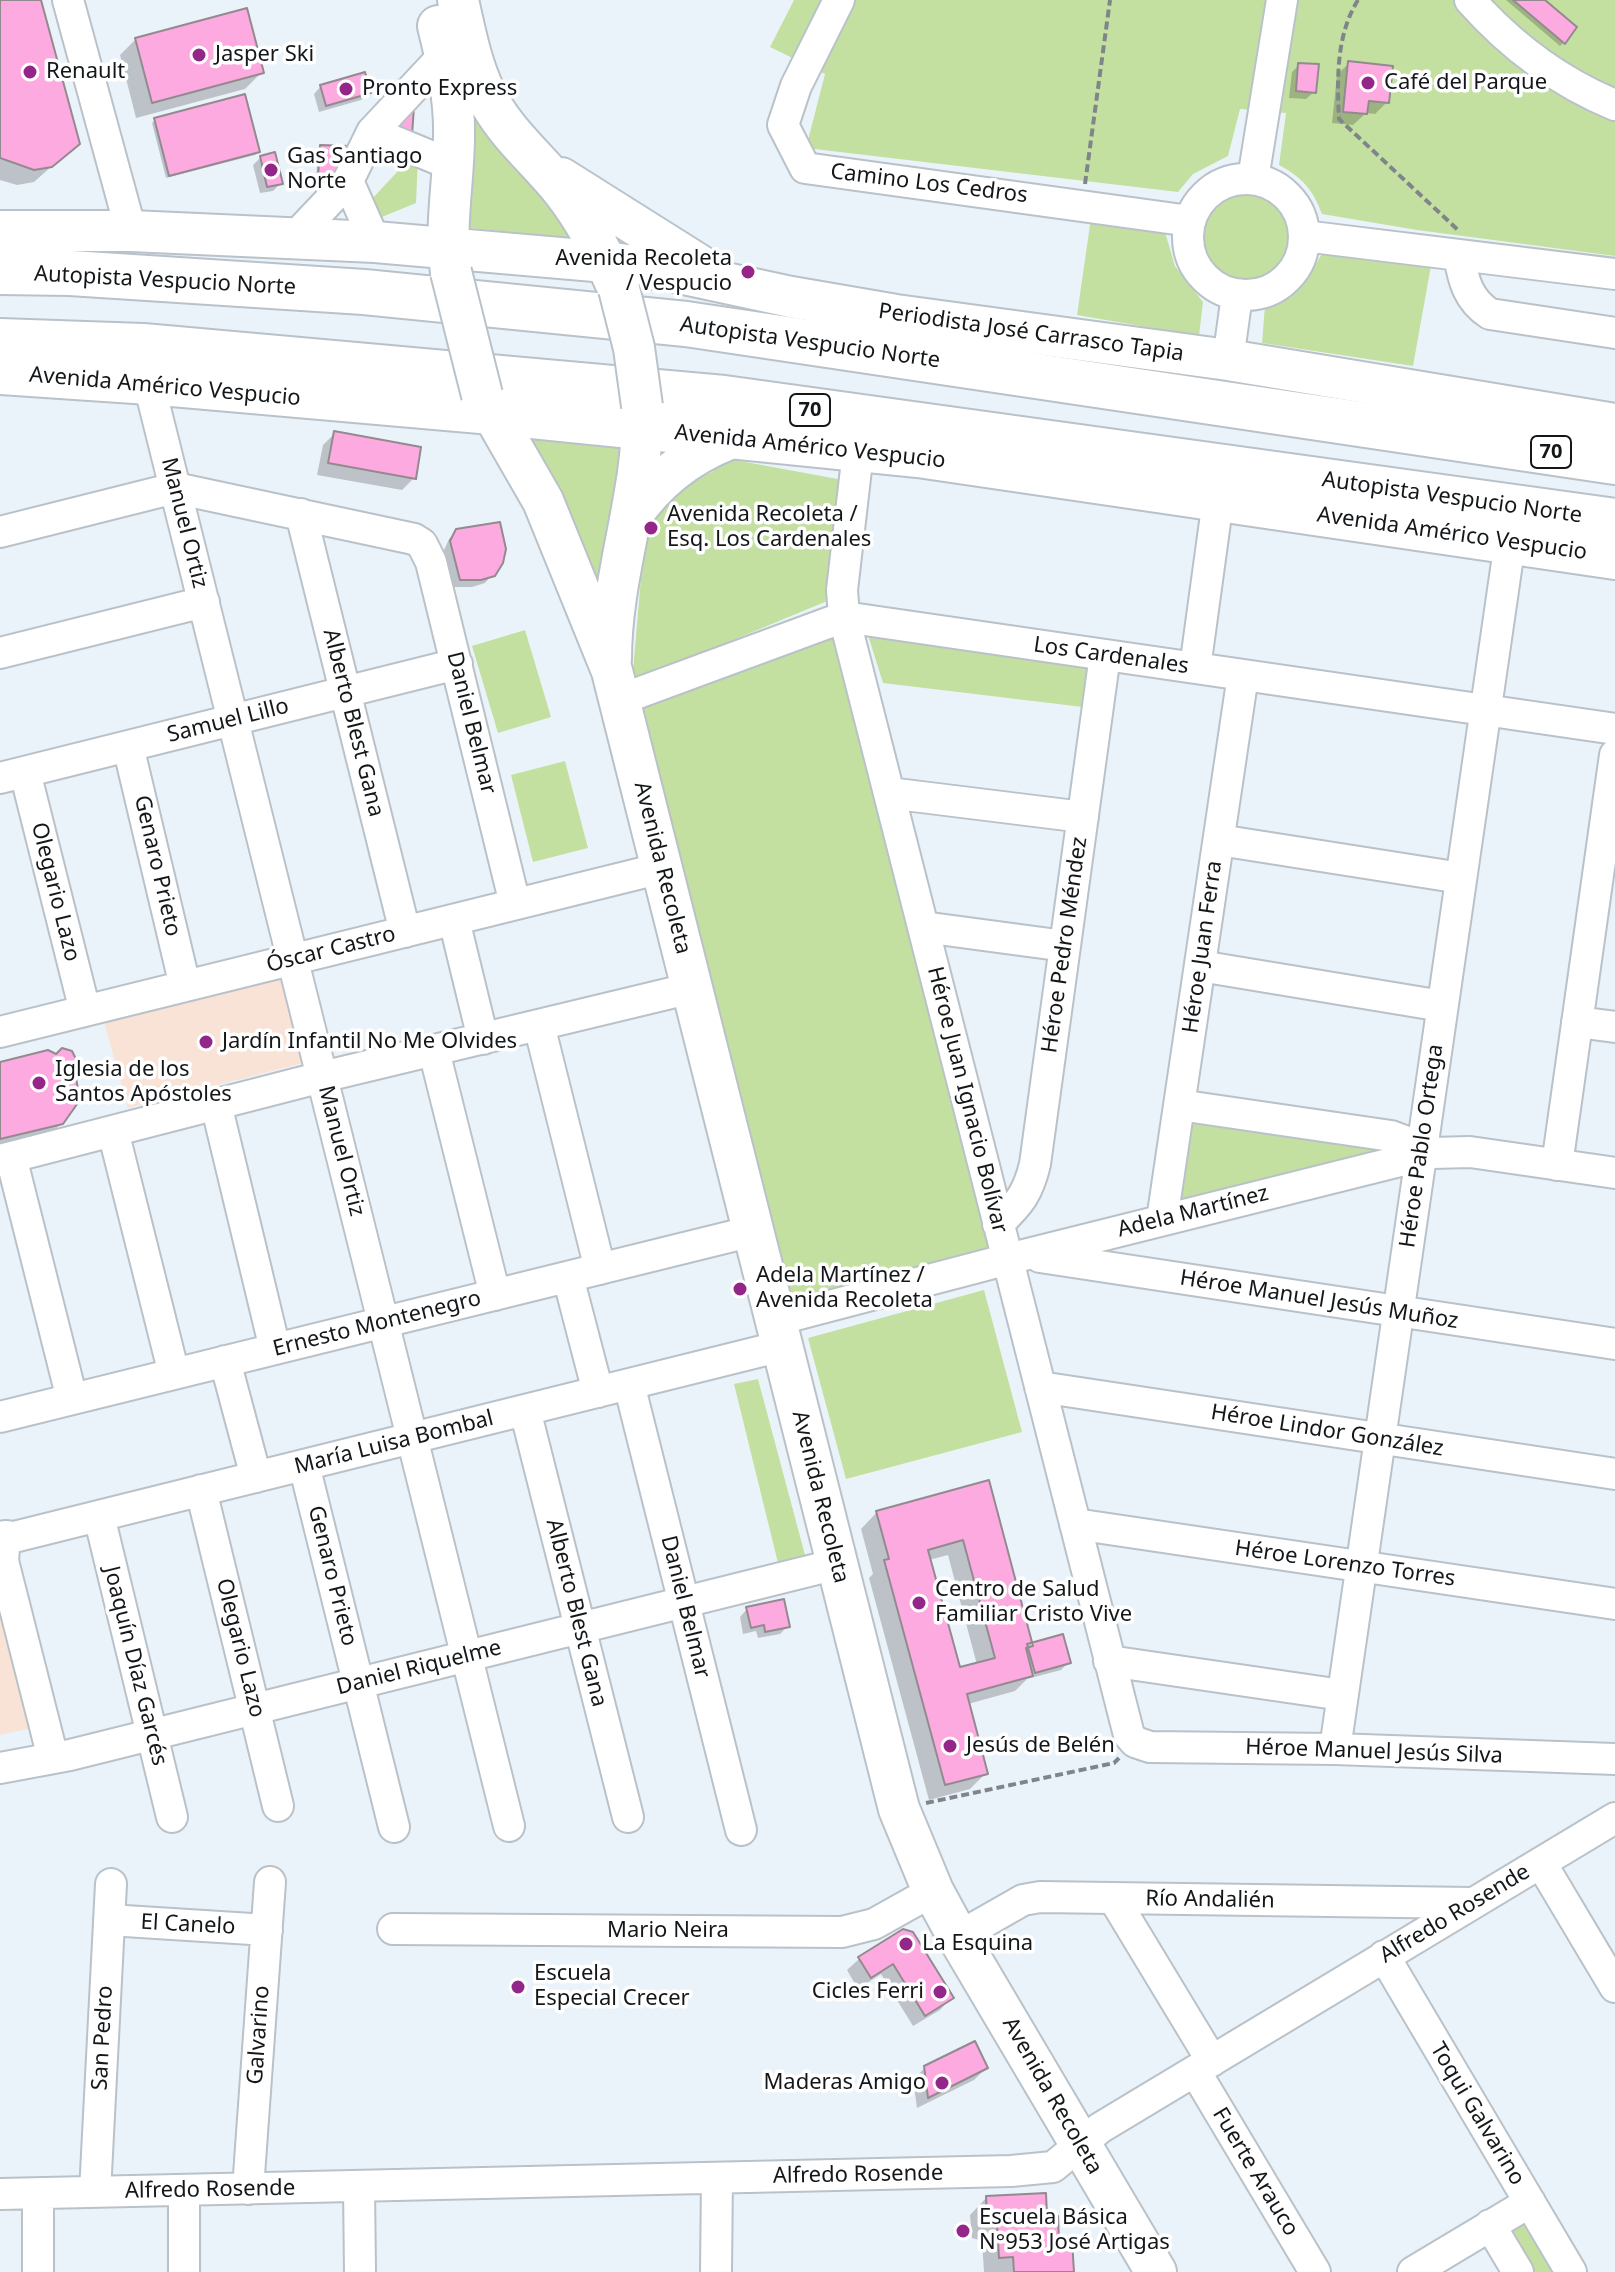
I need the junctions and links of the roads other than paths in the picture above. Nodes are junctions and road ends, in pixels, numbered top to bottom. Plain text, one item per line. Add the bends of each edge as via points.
1 (68, 0) edge
2 (432, 0) edge
3 (458, 0) edge
4 (839, 0) edge
5 (1282, 0) edge
6 (1470, 0) edge
7 (445, 54) junction
8 (1615, 105) edge
9 (372, 132) junction
10 (544, 168) junction
11 (452, 177) junction
12 (1253, 179) junction
13 (348, 181) junction
14 (1190, 221) junction
15 (0, 231) edge
16 (131, 231) junction
17 (1304, 236) junction
18 (293, 239) junction
19 (375, 242) junction
20 (1459, 255) junction
21 (449, 260) junction
22 (0, 272) edge
23 (1615, 274) edge
24 (612, 276) junction
25 (722, 280) junction
26 (1237, 295) junction
27 (1615, 333) edge
28 (0, 341) edge
29 (1228, 360) junction
30 (0, 374) edge
31 (149, 384) junction
32 (487, 405) junction
33 (643, 418) junction
34 (1615, 424) edge
35 (727, 440) junction
36 (858, 452) junction
37 (1615, 462) edge
38 (175, 488) junction
39 (1218, 500) junction
40 (301, 514) junction
41 (629, 520) junction
42 (1615, 521) edge
43 (0, 532) edge
44 (1510, 542) junction
45 (1615, 559) edge
46 (204, 602) junction
47 (844, 617) junction
48 (0, 653) edge
49 (1105, 655) junction
50 (457, 664) junction
51 (1195, 668) junction
52 (1243, 675) junction
53 (615, 685) junction
54 (345, 692) junction
55 (1485, 710) junction
56 (233, 720) junction
57 (1615, 729) edge
58 (128, 746) junction
59 (1615, 755) edge
60 (13, 775) edge
61 (889, 793) junction
62 (1083, 817) junction
63 (1219, 840) junction
64 (662, 868) junction
65 (1461, 878) junction
66 (1605, 895) edge
67 (515, 904) junction
68 (454, 920) junction
69 (923, 927) junction
70 (405, 932) junction
71 (1065, 946) junction
72 (293, 960) junction
73 (1200, 966) junction
74 (185, 986) junction
75 (692, 988) junction
76 (1442, 1006) junction
77 (85, 1011) junction
78 (1577, 1022) junction
79 (539, 1025) junction
80 (1615, 1027) edge
81 (0, 1032) edge
82 (483, 1039) junction
83 (434, 1051) junction
84 (322, 1077) junction
85 (216, 1104) junction
86 (1179, 1105) junction
87 (113, 1131) junction
88 (1420, 1155) junction
89 (6, 1158) edge
90 (1557, 1165) junction
91 (1615, 1173) edge
92 (1162, 1220) junction
93 (998, 1224) junction
94 (753, 1231) junction
95 (1016, 1257) junction
96 (600, 1269) junction
97 (568, 1277) junction
98 (495, 1295) junction
99 (1398, 1311) junction
100 (384, 1322) junction
101 (779, 1333) junction
102 (1615, 1344) edge
103 (275, 1349) junction
104 (225, 1361) junction
105 (174, 1374) junction
106 (629, 1384) junction
107 (1040, 1387) junction
108 (598, 1392) junction
109 (72, 1399) junction
110 (525, 1410) junction
111 (0, 1417) edge
112 (413, 1438) junction
113 (1380, 1438) junction
114 (304, 1465) junction
115 (1615, 1474) edge
116 (256, 1477) junction
117 (201, 1490) junction
118 (99, 1516) junction
119 (1075, 1524) junction
120 (2, 1534) edge
121 (837, 1564) junction
122 (1361, 1567) junction
123 (684, 1602) junction
124 (1615, 1604) edge
125 (580, 1628) junction
126 (467, 1656) junction
127 (1109, 1661) junction
128 (358, 1683) junction
129 (1342, 1695) junction
130 (255, 1708) junction
131 (152, 1734) junction
132 (1135, 1742) joint
133 (1335, 1749) junction
134 (53, 1758) junction
135 (1615, 1759) edge
136 (0, 1768) edge
137 (278, 1806) dead end
138 (172, 1817) dead end
139 (628, 1817) dead end
140 (1615, 1818) edge
141 (509, 1826) dead end
142 (394, 1827) dead end
143 (741, 1830) dead end
144 (1541, 1863) junction
145 (270, 1882) dead end
146 (111, 1884) dead end
147 (933, 1891) junction
148 (1114, 1899) junction
149 (1472, 1903) junction
150 (109, 1920) junction
151 (393, 1929) dead end
152 (267, 1930) junction
153 (958, 1937) junction
154 (1384, 1956) junction
155 (1610, 1968) edge
156 (1204, 2066) junction
157 (1080, 2144) junction
158 (717, 2178) junction
159 (359, 2186) junction
160 (248, 2189) junction
161 (184, 2190) junction
162 (95, 2192) junction
163 (0, 2194) edge
164 (38, 2194) junction
165 (1530, 2202) junction
166 (1490, 2225) junction
167 (38, 2272) edge
168 (184, 2272) edge
169 (360, 2272) edge
170 (716, 2272) edge
171 (1156, 2272) edge
172 (1315, 2272) edge
173 (1413, 2272) edge
174 (1518, 2272) edge
175 (1571, 2272) edge

1 - 16 street
2 - 7 main road, Avenida Recoleta
3 - 10 main road, Avenida Recoleta via 474,66 490,103
4 - 14 street, Camino Los Cedros via 796,86 783,125 805,168
5 - 12 street
6 - 8 street via 1497,30 1547,69
7 - 9 street
7 - 11 main road, Avenida Recoleta via 453,118
9 - 11 street
9 - 13 street
10 - 24 main road, Avenida Recoleta via 583,220
10 - 25 main road
11 - 19 main road via 420,218
11 - 21 main road, Avenida Recoleta
12 - 14 street via 1221,184 1207,193
12 - 17 street via 1289,198
13 - 18 street
13 - 19 street
14 - 26 street via 1187,240 1202,276
15 - 16 main road
16 - 18 main road
17 - 20 street
17 - 26 street via 1301,256 1276,287
18 - 19 main road
19 - 21 main road
20 - 23 street
20 - 27 street via 1470,295 1490,314
21 - 24 main road, Periodista José Carrasco Tapia
21 - 32 main road, Avenida Recoleta, bridge
22 - 37 highway, Autopista Vespucio Norte / 70 via 364,292 686,324
24 - 25 main road, Periodista José Carrasco Tapia
24 - 33 main road, Avenida Recoleta, bridge via 634,348
25 - 29 main road, Periodista José Carrasco Tapia via 896,315
26 - 29 street
28 - 42 highway, Autopista Vespucio Norte / 70 via 143,346 724,398
29 - 34 main road, Periodista José Carrasco Tapia
30 - 31 main road, Avenida Américo Vespucio
31 - 32 main road, Avenida Américo Vespucio
31 - 38 street, Manuel Ortiz
32 - 33 main road, Avenida Américo Vespucio
32 - 53 main road, Avenida Recoleta via 543,501
33 - 35 main road, Avenida Américo Vespucio
33 - 41 main road, Avenida Recoleta
35 - 36 main road, Avenida Américo Vespucio
35 - 41 main road via 665,476
36 - 39 main road, Avenida Américo Vespucio
36 - 47 street, Héroe Juan Ignacio Bolívar via 842,590
38 - 40 street
38 - 43 street
38 - 46 street, Manuel Ortiz
39 - 44 main road, Avenida Américo Vespucio
39 - 51 street
40 - 50 street, Daniel Belmar via 422,544
40 - 54 street, Alberto Blest Gana
41 - 53 main road, Avenida Recoleta via 614,611
44 - 45 main road, Avenida Américo Vespucio
44 - 55 street, Héroe Pablo Ortega
46 - 48 street
46 - 56 street, Manuel Ortiz
47 - 49 street, Los Cardenales
47 - 53 street, Los Cardenales
47 - 61 street, Héroe Juan Ignacio Bolívar
49 - 51 street, Los Cardenales
49 - 62 street, Héroe Pedro Méndez
50 - 54 street, Samuel Lillo
50 - 67 street, Daniel Belmar
51 - 52 street, Los Cardenales
52 - 55 street, Los Cardenales
52 - 63 street, Héroe Juan Ferra
53 - 64 main road, Avenida Recoleta
54 - 56 street, Samuel Lillo
54 - 70 street, Alberto Blest Gana
55 - 57 street, Los Cardenales
55 - 65 street, Héroe Pablo Ortega
56 - 58 street, Samuel Lillo
56 - 72 street, Manuel Ortiz
58 - 60 street, Samuel Lillo
58 - 74 street, Genaro Prieto
59 - 66 street
60 - 77 street, Olegario Lazo
61 - 62 street
61 - 69 street, Héroe Juan Ignacio Bolívar
62 - 71 street, Héroe Pedro Méndez
63 - 65 street
63 - 73 street, Héroe Juan Ferra
64 - 67 street, Óscar Castro
64 - 75 main road, Avenida Recoleta
65 - 76 street, Héroe Pablo Ortega
66 - 78 street
67 - 68 street, Óscar Castro
68 - 70 street, Óscar Castro
68 - 82 street
69 - 71 street
69 - 93 street, Héroe Juan Ignacio Bolívar
70 - 72 street, Óscar Castro
71 - 93 street, Héroe Pedro Méndez via 1030,1185
72 - 74 street, Óscar Castro
72 - 84 street, Manuel Ortiz
73 - 76 street
73 - 86 street, Héroe Juan Ferra
74 - 77 street, Óscar Castro
75 - 79 street
75 - 94 main road, Avenida Recoleta
76 - 88 street, Héroe Pablo Ortega
77 - 81 street, Óscar Castro
78 - 80 street
78 - 90 street
79 - 82 street
79 - 96 street
82 - 83 street
83 - 84 street
83 - 98 street
84 - 85 street
84 - 100 street, Manuel Ortiz
85 - 87 street
85 - 103 street
86 - 88 street via 1391,1136
86 - 92 street, Héroe Juan Ferra
87 - 89 street
87 - 105 street
88 - 90 street, Adela Martínez via 1470,1152
88 - 92 street, Adela Martínez
88 - 99 street, Héroe Pablo Ortega
89 - 109 street
90 - 91 street, Adela Martínez
92 - 95 street, Adela Martínez
93 - 95 street, Héroe Juan Ignacio Bolívar
94 - 96 street, Ernesto Montenegro
94 - 101 main road, Avenida Recoleta
95 - 99 street, Héroe Manuel Jesús Muñoz
95 - 101 street, Adela Martínez
95 - 107 street, Héroe Juan Ignacio Bolívar
96 - 97 street, Ernesto Montenegro
97 - 98 street, Ernesto Montenegro
97 - 108 street
98 - 100 street, Ernesto Montenegro
99 - 102 street, Héroe Manuel Jesús Muñoz
99 - 113 street, Héroe Pablo Ortega
100 - 103 street, Ernesto Montenegro
100 - 112 street, Manuel Ortiz
101 - 106 street, María Luisa Bombal
101 - 121 main road, Avenida Recoleta
103 - 104 street, Ernesto Montenegro
104 - 105 street, Ernesto Montenegro
104 - 116 street
105 - 109 street, Ernesto Montenegro
106 - 108 street, María Luisa Bombal
106 - 123 street, Daniel Belmar
107 - 113 street, Héroe Lindor González
107 - 119 street, Héroe Juan Ignacio Bolívar
108 - 110 street, María Luisa Bombal
109 - 111 street, Ernesto Montenegro
110 - 112 street, María Luisa Bombal
110 - 125 street, Alberto Blest Gana
112 - 114 street, María Luisa Bombal
112 - 126 street, Manuel Ortiz
113 - 115 street, Héroe Lindor González
113 - 122 street, Héroe Pablo Ortega
114 - 116 street, María Luisa Bombal
114 - 128 street, Genaro Prieto
116 - 117 street, María Luisa Bombal
117 - 118 street, María Luisa Bombal
117 - 130 street, Olegario Lazo
118 - 120 street, María Luisa Bombal via 14,1537
118 - 131 street, Joaquín Díaz Garcés
119 - 122 street, Héroe Lorenzo Torres
119 - 127 street, Héroe Juan Ignacio Bolívar
120 - 134 street via 3,1561
121 - 123 street, Daniel Riquelme
121 - 147 main road, Avenida Recoleta via 899,1809
122 - 124 street, Héroe Lorenzo Torres
122 - 129 street, Héroe Pablo Ortega
123 - 125 street, Daniel Riquelme
123 - 143 street, Daniel Belmar
125 - 126 street, Daniel Riquelme
125 - 139 street, Alberto Blest Gana
126 - 128 street, Daniel Riquelme
126 - 141 street, Manuel Ortiz
127 - 129 street
127 - 132 street, Héroe Juan Ignacio Bolívar
128 - 130 street, Daniel Riquelme
128 - 142 street, Genaro Prieto
129 - 133 street, Héroe Pablo Ortega
130 - 131 street, Daniel Riquelme
130 - 137 street, Olegario Lazo
131 - 134 street, Daniel Riquelme
131 - 138 street, Joaquín Díaz Garcés
132 - 133 street, Héroe Manuel Jesús Silva via 1150,1747
133 - 135 street, Héroe Manuel Jesús Silva
134 - 136 street, Daniel Riquelme
140 - 144 street, Alfredo Rosende
144 - 149 street, Alfredo Rosende
144 - 155 street
145 - 152 street, Galvarino
146 - 150 street, San Pedro
147 - 151 street, Mario Neira via 874,1924 842,1932
147 - 153 main road, Avenida Recoleta
148 - 149 street, Río Andalién
148 - 153 street, Río Andalién via 1032,1898
148 - 156 street, Fuerte Arauco
149 - 154 street, Alfredo Rosende
150 - 152 street, El Canelo
150 - 162 street, San Pedro
152 - 160 street, Galvarino
153 - 157 main road, Avenida Recoleta
154 - 156 street, Alfredo Rosende
154 - 165 street, Toqui Galvarino
156 - 157 street, Alfredo Rosende
156 - 172 street, Fuerte Arauco
157 - 158 street, Alfredo Rosende via 1062,2162 1037,2170
157 - 171 main road, Avenida Recoleta
158 - 159 street, Alfredo Rosende
158 - 170 street
159 - 160 street, Alfredo Rosende
159 - 169 street
160 - 161 street, Alfredo Rosende
161 - 162 street, Alfredo Rosende
161 - 168 street
162 - 164 street, Alfredo Rosende
163 - 164 street, Alfredo Rosende
164 - 167 street
165 - 166 street
165 - 175 street, Toqui Galvarino
166 - 173 street
166 - 174 street

